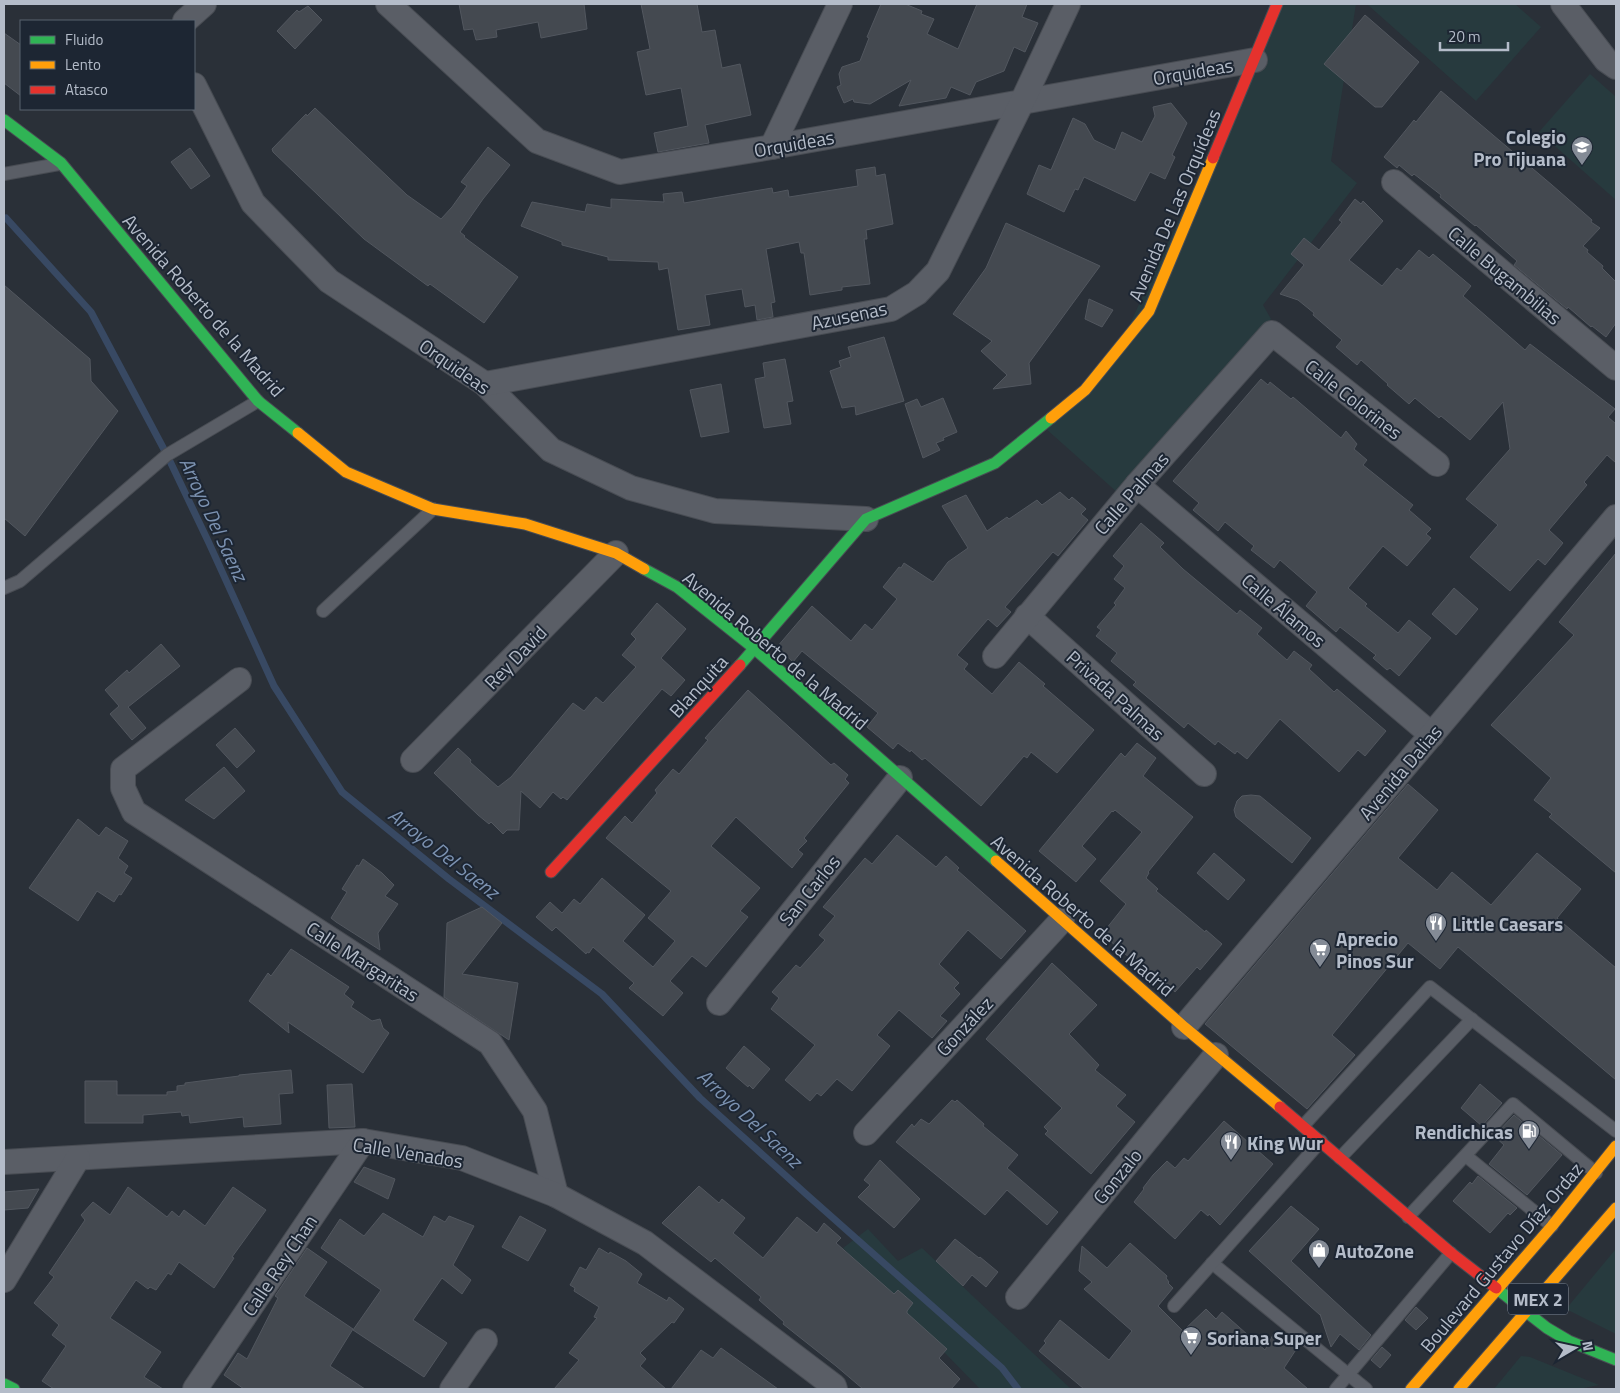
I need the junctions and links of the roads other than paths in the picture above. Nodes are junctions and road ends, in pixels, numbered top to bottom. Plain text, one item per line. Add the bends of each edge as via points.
1 (204, 4) edge
2 (388, 4) edge
3 (840, 4) edge
4 (1068, 4) edge
5 (1277, 4) edge
6 (1563, 4) edge
7 (186, 20) edge
8 (1255, 60) junction
9 (1616, 67) edge
10 (195, 87) edge
11 (1022, 102) junction
12 (4, 120) edge
13 (772, 148) junction
14 (61, 164) junction
15 (4, 174) edge
16 (1394, 182) dead end
17 (1272, 333) joint
18 (1616, 368) edge
19 (485, 384) junction
20 (258, 401) junction
21 (1437, 464) dead end
22 (1136, 485) junction
23 (433, 509) junction
24 (1616, 518) edge
25 (866, 519) junction
26 (616, 553) junction
27 (4, 588) edge
28 (323, 611) dead end
29 (1027, 616) junction
30 (755, 649) junction
31 (995, 656) dead end
32 (239, 680) dead end
33 (1432, 735) junction
34 (413, 760) dead end
35 (1204, 774) dead end
36 (900, 778) junction
37 (551, 872) dead end
38 (1062, 920) junction
39 (719, 1003) dead end
40 (1472, 1019) junction
41 (1184, 1027) junction
42 (1216, 1055) junction
43 (1303, 1126) junction
44 (1616, 1131) edge
45 (866, 1132) dead end
46 (363, 1141) junction
47 (1321, 1141) junction
48 (1616, 1146) edge
49 (1466, 1156) junction
50 (78, 1158) junction
51 (1340, 1158) junction
52 (4, 1162) edge
53 (1596, 1173) junction
54 (556, 1194) junction
55 (1616, 1208) edge
56 (1408, 1217) junction
57 (1552, 1226) junction
58 (1451, 1253) junction
59 (1212, 1263) junction
60 (4, 1280) edge
61 (1496, 1290) junction
62 (1018, 1297) dead end
63 (1174, 1306) dead end
64 (1526, 1312) junction
65 (485, 1341) dead end
66 (1616, 1360) edge
67 (1349, 1374) junction
68 (4, 1384) edge
69 (14, 1389) edge
70 (195, 1389) edge
71 (452, 1389) edge
72 (835, 1389) edge
73 (1336, 1389) edge
74 (1366, 1389) edge
75 (1412, 1389) edge
76 (1459, 1389) edge

1 - 7 street
2 - 13 street, Orquideas via 537,141 620,172
3 - 13 street
4 - 11 street, Azusenas
5 - 8 main road, Avenida De Las Orquídeas
6 - 9 street via 1606,60
8 - 11 street, Orquideas
8 - 25 main road, Avenida De Las Orquídeas via 1150,311 1085,390 994,463
10 - 19 street, Orquideas via 252,203 329,281
11 - 13 street, Orquideas
11 - 19 street, Azusenas via 938,271 917,293 891,308
12 - 14 main road, Avenida Roberto de la Madrid
14 - 15 lane
14 - 20 main road, Avenida Roberto de la Madrid
16 - 18 street, Calle Bugambilias
17 - 21 street, Calle Colorines
17 - 22 street, Calle Palmas
19 - 25 street, Orquideas via 551,450 631,488 715,511
20 - 23 main road, Avenida Roberto de la Madrid via 346,472
20 - 27 lane via 167,455 20,581
22 - 29 street, Calle Palmas
22 - 33 street, Calle Álamos
23 - 26 main road, Avenida Roberto de la Madrid via 526,524
23 - 28 lane
24 - 33 street, Avenida Dalias
25 - 30 main road, Blanquita
26 - 30 main road, Avenida Roberto de la Madrid via 677,587
26 - 34 street, Rey David
29 - 31 street, Calle Palmas
29 - 35 street, Privada Palmas
30 - 36 main road, Avenida Roberto de la Madrid
30 - 37 main road, Blanquita
32 - 54 street, Calle Margaritas via 123,769 123,788 134,812 490,1043 535,1111
33 - 41 street, Avenida Dalias
36 - 38 main road, Avenida Roberto de la Madrid
36 - 39 street, San Carlos
38 - 41 main road, Avenida Roberto de la Madrid
38 - 45 street, González
40 - 43 lane via 1430,987
40 - 44 lane
40 - 51 lane
41 - 42 main road, Avenida Roberto de la Madrid
42 - 43 main road, Avenida Roberto de la Madrid
42 - 62 street, Gonzalo
43 - 47 main road, Avenida Roberto de la Madrid
46 - 50 street, Calle Venados
46 - 54 street, Calle Venados via 462,1158
46 - 70 street, Calle Rey Chan
47 - 51 main road, Avenida Roberto de la Madrid
47 - 59 lane
48 - 53 main road, Boulevard Gustavo Díaz Ordaz / MEX 2
49 - 53 lane via 1513,1104
49 - 56 lane
49 - 57 lane
50 - 52 street, Calle Venados
50 - 60 street
51 - 56 main road, Avenida Roberto de la Madrid
53 - 57 main road, Boulevard Gustavo Díaz Ordaz / MEX 2
54 - 72 street, Calle Venados via 645,1243
55 - 64 main road, MEX 2
56 - 58 main road, Avenida Roberto de la Madrid
57 - 61 main road, Boulevard Gustavo Díaz Ordaz / MEX 2
58 - 61 main road, Avenida Roberto de la Madrid
58 - 67 lane
59 - 63 lane
59 - 67 lane
61 - 64 main road, Avenida Roberto de la Madrid
61 - 75 main road, Boulevard Gustavo Díaz Ordaz / MEX 2
64 - 66 main road, Avenida Roberto de la Madrid via 1564,1338
64 - 76 main road, MEX 2
65 - 71 street
67 - 73 lane
67 - 74 lane
68 - 69 main road

